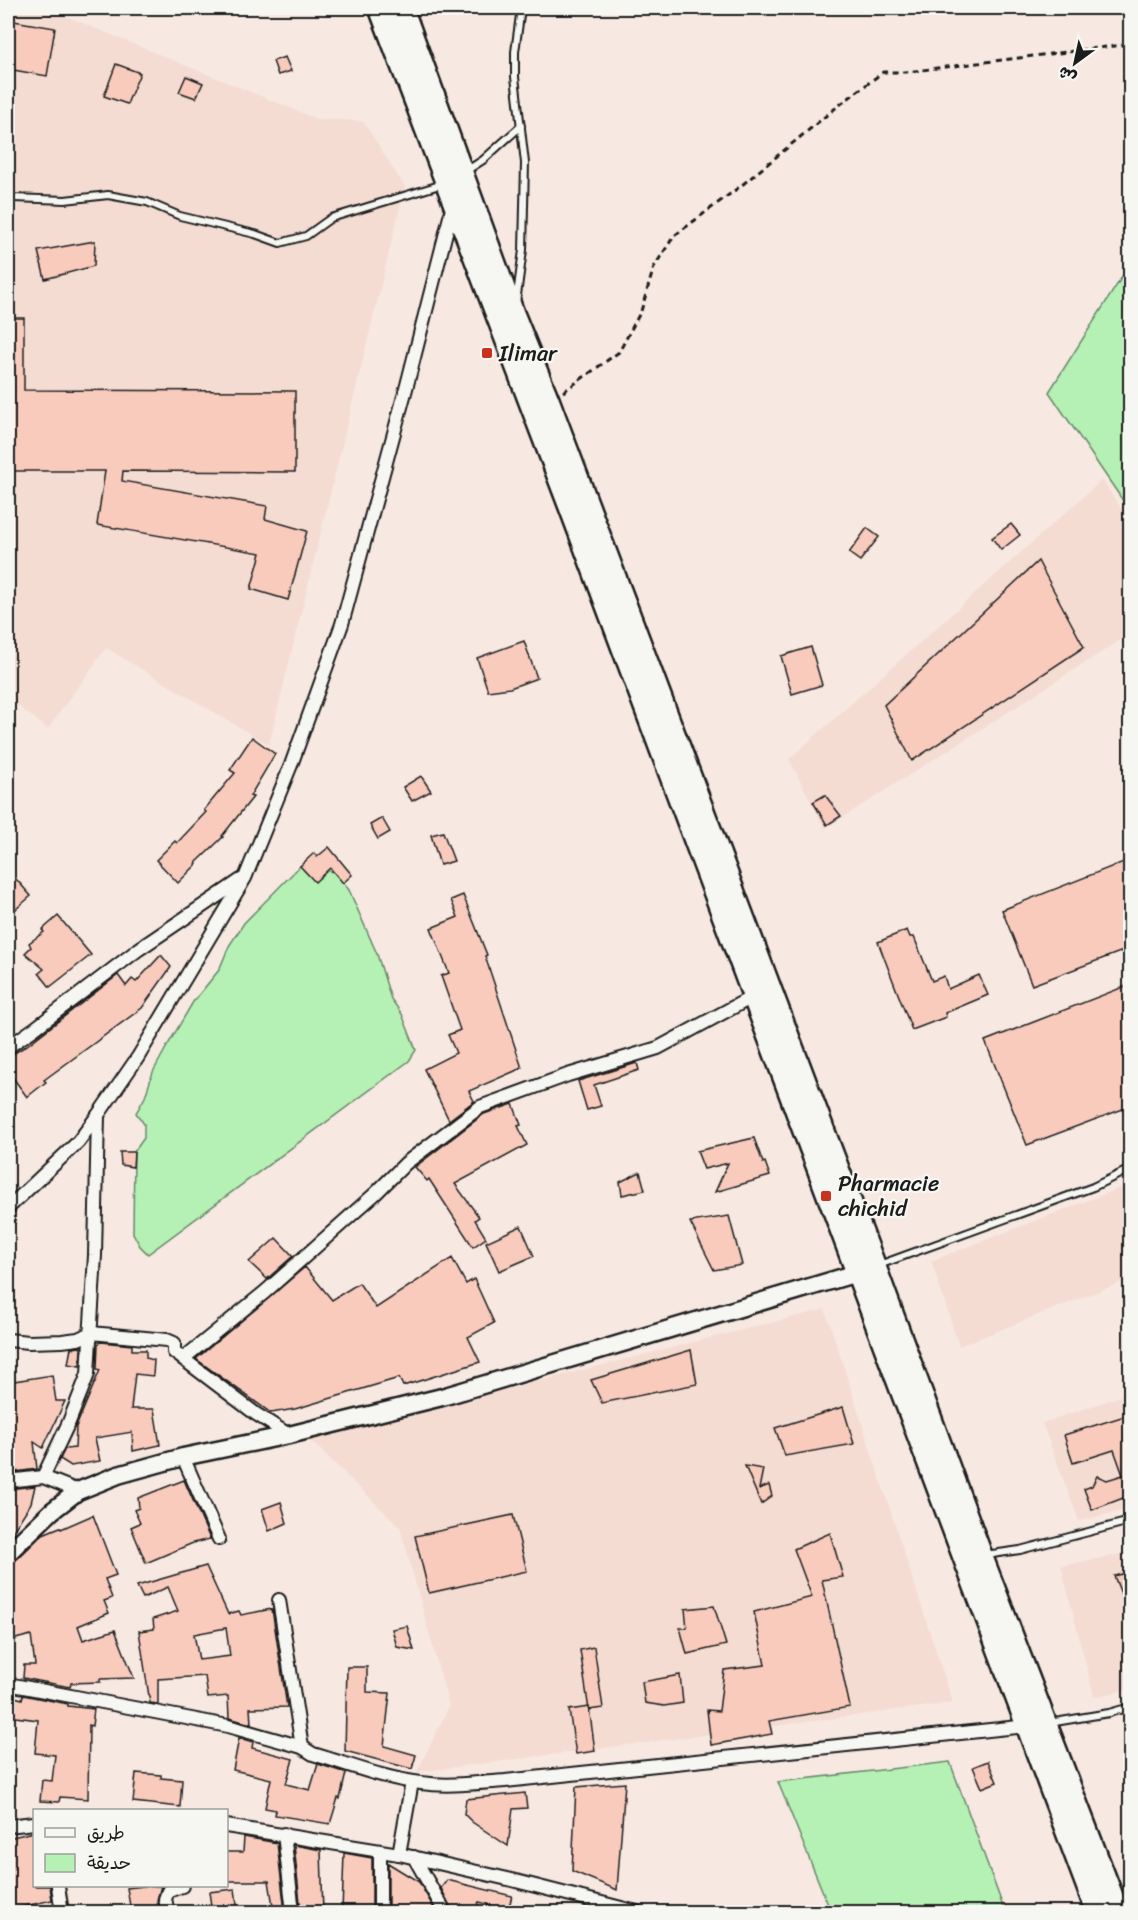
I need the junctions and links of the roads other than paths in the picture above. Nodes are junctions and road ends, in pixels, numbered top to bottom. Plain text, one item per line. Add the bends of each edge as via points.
1 (380, 8) edge
2 (402, 8) edge
3 (521, 8) edge
4 (521, 126) junction
5 (454, 186) junction
6 (8, 195) edge
7 (514, 316) junction
8 (245, 878) junction
9 (754, 996) junction
10 (8, 1047) edge
11 (98, 1115) junction
12 (1131, 1169) edge
13 (8, 1209) edge
14 (866, 1270) junction
15 (91, 1333) junction
16 (8, 1340) edge
17 (184, 1358) junction
18 (289, 1435) junction
19 (183, 1457) junction
20 (43, 1477) junction
21 (8, 1480) edge
22 (78, 1491) junction
23 (1131, 1521) edge
24 (219, 1539) dead end
25 (8, 1553) edge
26 (981, 1555) junction
27 (279, 1600) dead end
28 (8, 1684) edge
29 (1131, 1707) edge
30 (1037, 1725) junction
31 (302, 1747) junction
32 (412, 1782) junction
33 (33, 1823) edge
34 (8, 1826) edge
35 (228, 1826) edge
36 (284, 1834) junction
37 (380, 1852) junction
38 (399, 1854) junction
39 (414, 1857) junction
40 (58, 1887) edge
41 (179, 1887) edge
42 (62, 1912) edge
43 (168, 1912) edge
44 (293, 1912) edge
45 (380, 1912) edge
46 (445, 1912) edge
47 (637, 1912) edge
48 (1097, 1912) edge
49 (1118, 1912) edge

1 - 5 highway
2 - 5 highway
3 - 4 lane via 515,77
4 - 5 lane
4 - 7 lane via 525,163 523,250
5 - 6 lane via 331,218 306,236 280,243 180,216 147,202 108,195 65,200
5 - 7 highway
5 - 8 street via 407,385 342,624
5 - 9 highway
7 - 14 highway via 549,402
8 - 10 street via 139,949
8 - 11 street via 138,1057
9 - 14 highway
9 - 17 street via 658,1048 480,1107 406,1163 273,1284
11 - 13 street via 78,1142
11 - 15 street
12 - 14 lane via 1093,1187
14 - 18 street via 442,1397
14 - 26 highway
14 - 30 highway
15 - 16 street via 62,1341
15 - 17 street via 167,1340 174,1342 174,1352
15 - 20 street via 88,1374
17 - 18 street
18 - 19 street
19 - 22 street
19 - 24 street
20 - 21 street
20 - 22 street
22 - 25 street
23 - 26 lane via 1020,1550
26 - 30 highway
27 - 31 street
28 - 31 street via 228,1726
29 - 30 lane
30 - 32 street via 504,1781
30 - 48 highway
30 - 49 highway
31 - 32 street via 313,1754
32 - 38 street
33 - 34 street
35 - 36 street
36 - 37 street
36 - 44 street
37 - 38 street
37 - 45 street
38 - 39 street
39 - 46 street
39 - 47 street
40 - 42 street
41 - 43 street via 168,1891

